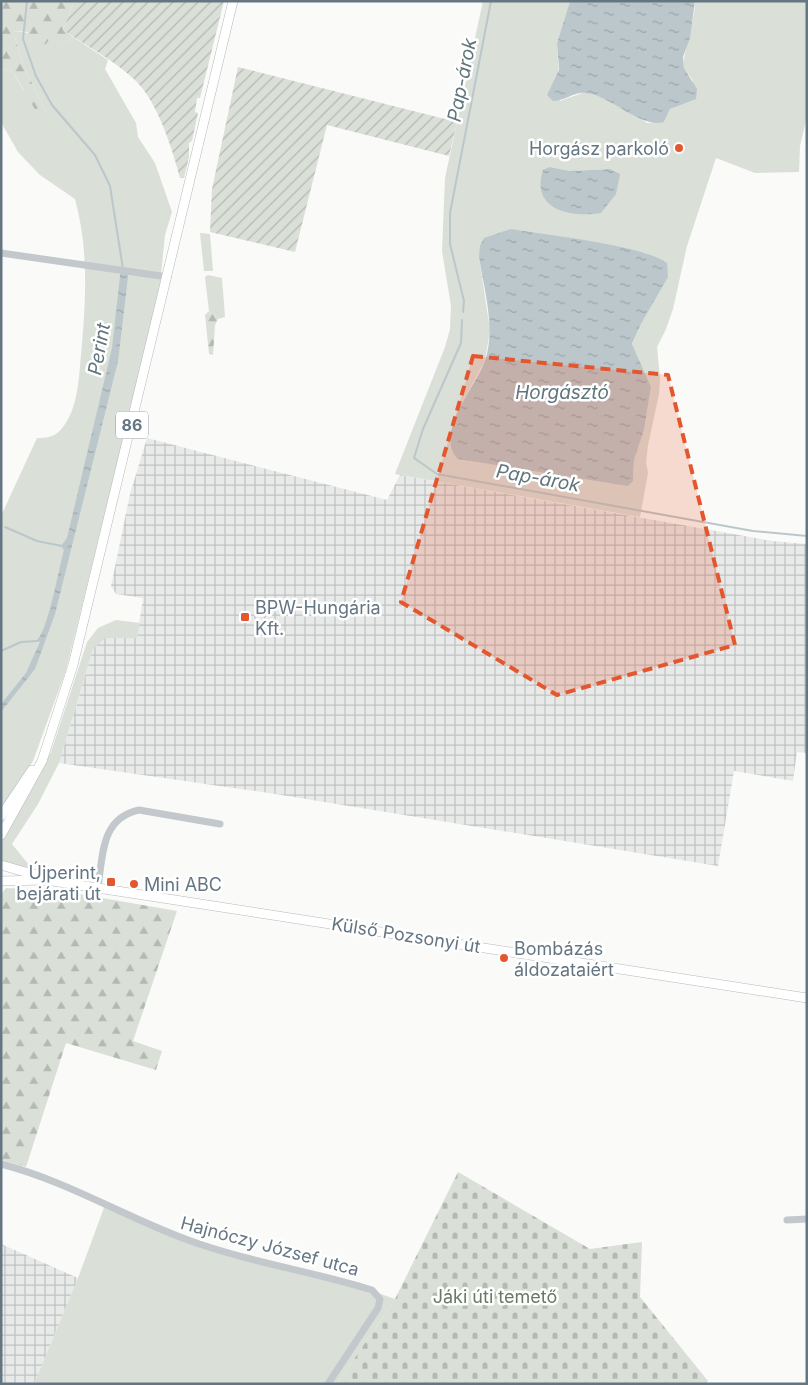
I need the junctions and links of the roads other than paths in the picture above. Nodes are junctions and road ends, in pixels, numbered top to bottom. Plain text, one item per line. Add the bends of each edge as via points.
1 (233, 1) edge
2 (1, 253) edge
3 (168, 277) junction
4 (54, 725) junction
5 (1, 816) edge
6 (220, 824) dead end
7 (1, 835) edge
8 (1, 865) edge
9 (1, 881) edge
10 (65, 882) junction
11 (98, 887) junction
12 (807, 998) edge
13 (1, 1164) edge
14 (807, 1219) edge
15 (787, 1220) dead end
16 (328, 1384) edge

1 - 3 main road, 86
2 - 3 street
3 - 4 main road, 86 via 76,655
4 - 5 main road, 86 via 32,771
4 - 7 main road, 86 via 40,767
6 - 11 street via 139,810 128,812 111,826
8 - 10 main road
9 - 10 main road via 36,879
10 - 11 main road, Külső Pozsonyi út
11 - 12 main road, Külső Pozsonyi út
13 - 16 street, Hajnóczy József utca via 40,1176 137,1221 192,1242 372,1290 380,1299 378,1308
14 - 15 street

